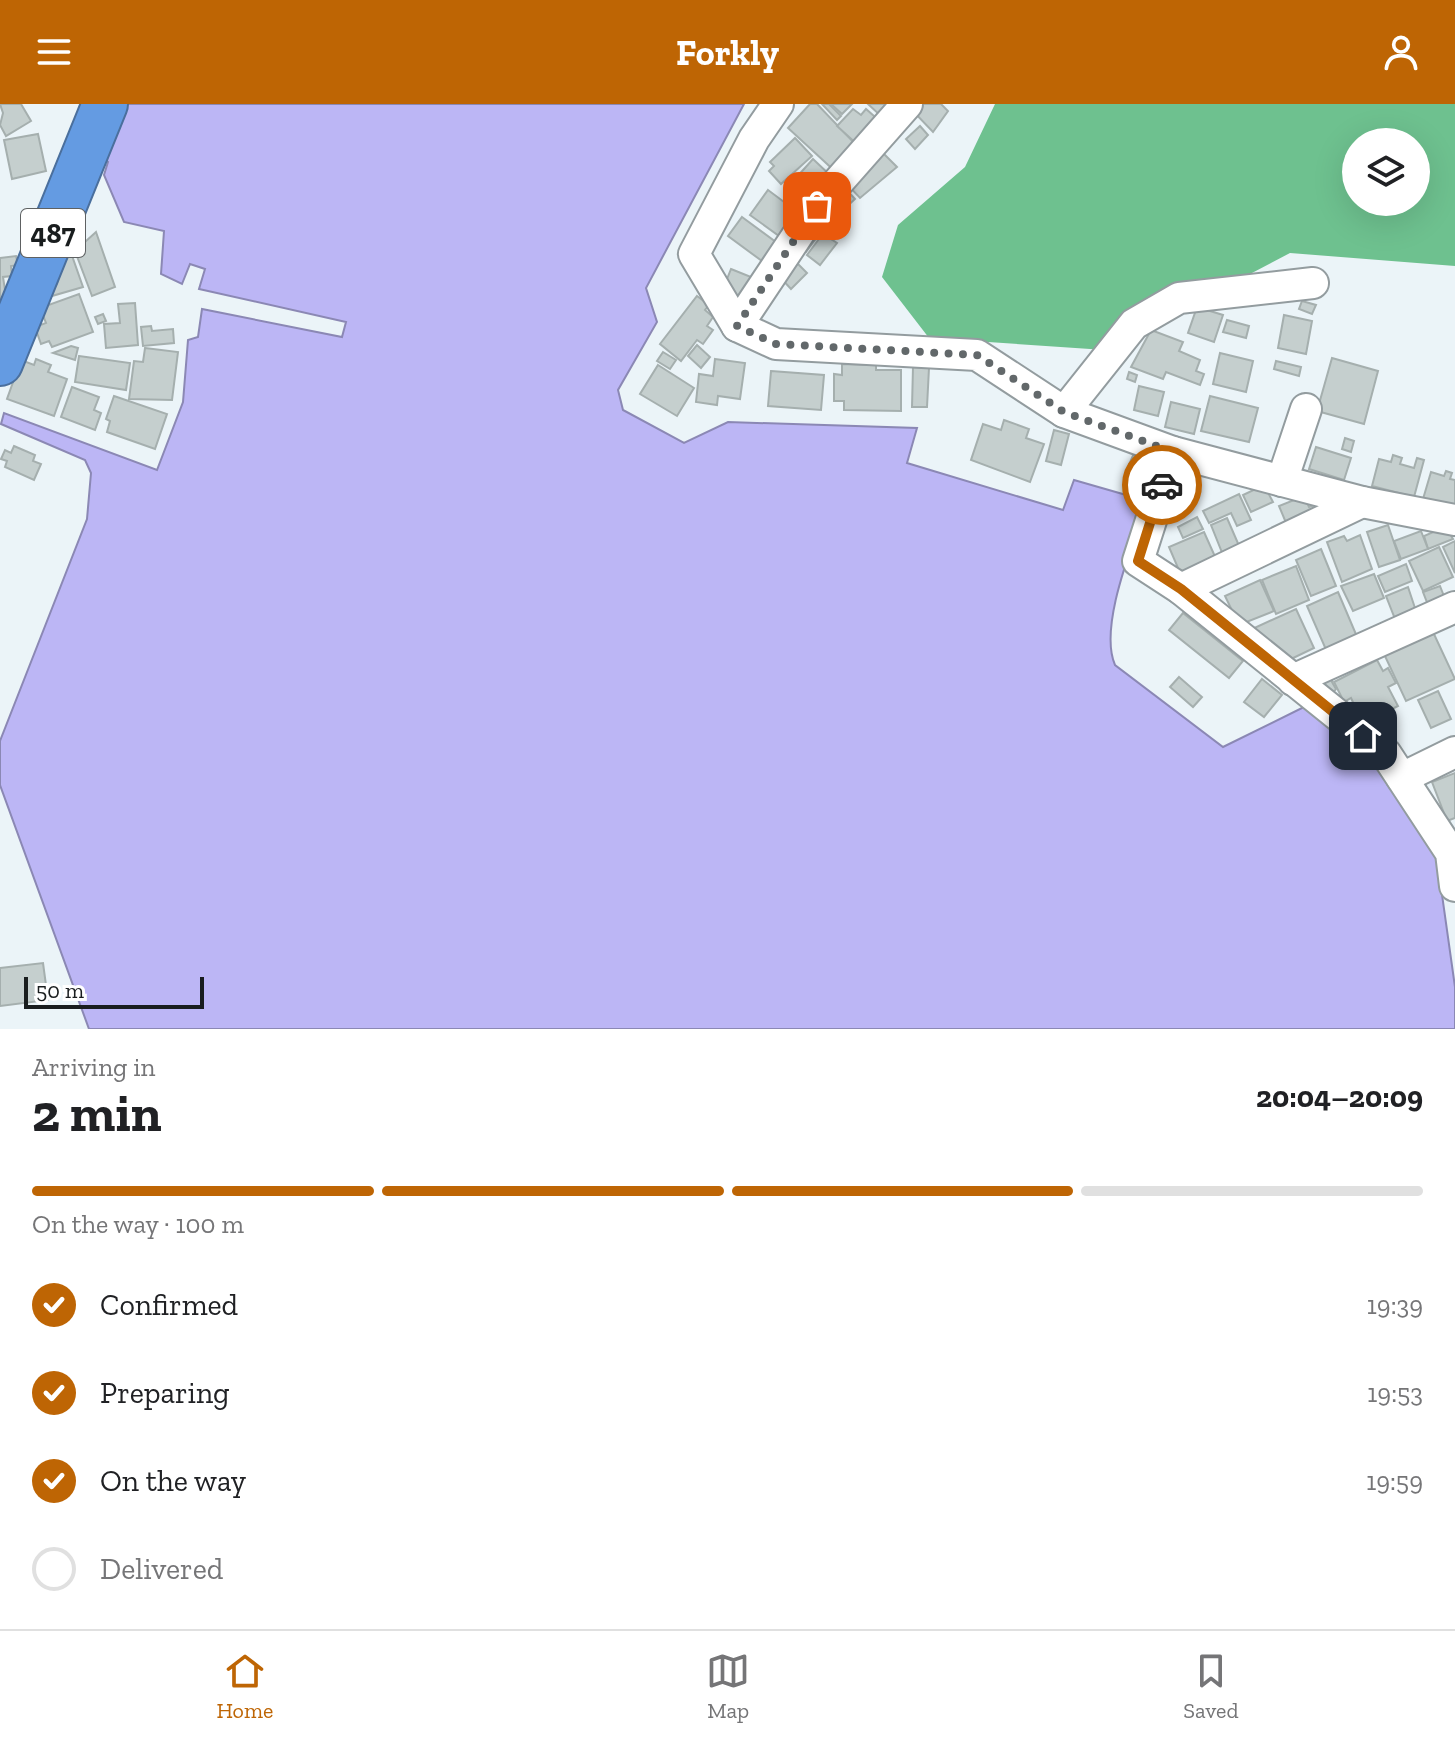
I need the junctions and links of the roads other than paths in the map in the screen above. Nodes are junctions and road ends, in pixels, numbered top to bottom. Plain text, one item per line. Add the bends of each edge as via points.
1 (105, 104) edge
2 (778, 104) edge
3 (907, 104) edge
4 (1313, 283) dead end
5 (737, 326) junction
6 (0, 363) edge
7 (1306, 409) dead end
8 (1064, 412) junction
9 (1173, 452) junction
10 (1282, 481) junction
11 (1362, 502) junction
12 (1455, 520) edge
13 (1181, 589) junction
14 (1455, 607) edge
15 (1293, 680) junction
16 (1455, 752) edge
17 (1402, 778) junction
18 (1455, 886) edge

1 - 6 highway, 487
2 - 5 street via 694,254
3 - 5 street via 817,206
4 - 8 street via 1179,298 1134,324
5 - 8 street via 776,344 977,355
7 - 10 street
8 - 9 street
9 - 10 street
9 - 13 street via 1138,561
10 - 11 street
11 - 12 street
11 - 13 street
13 - 15 street
14 - 15 street
15 - 17 street via 1386,754
16 - 17 street
17 - 18 street via 1451,853

